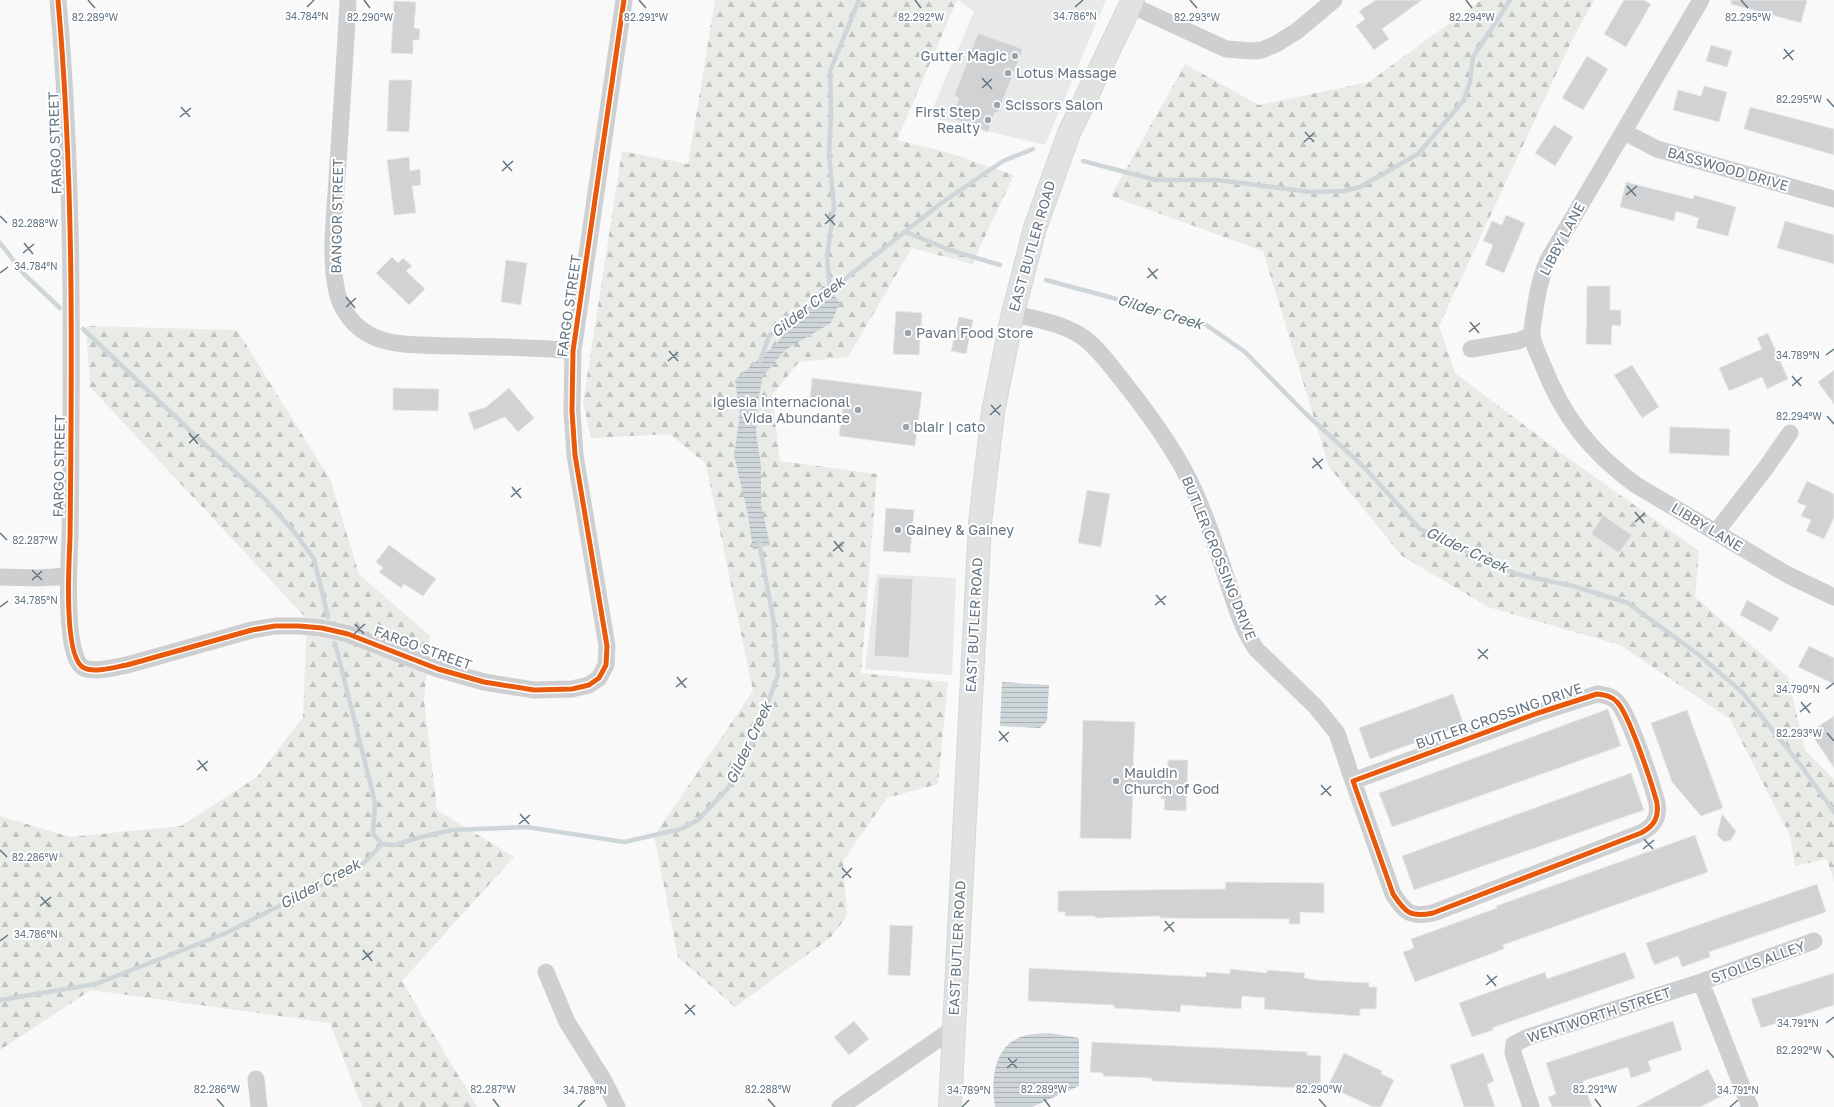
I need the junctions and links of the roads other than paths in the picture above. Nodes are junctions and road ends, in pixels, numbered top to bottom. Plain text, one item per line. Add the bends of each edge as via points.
1 (58, 0) edge
2 (348, 0) edge
3 (624, 0) edge
4 (1334, 0) edge
5 (1701, 0) edge
6 (1132, 2) edge
7 (1624, 132) junction
8 (1834, 199) edge
9 (1013, 314) junction
10 (1532, 335) junction
11 (1471, 349) dead end
12 (573, 351) junction
13 (1790, 433) dead end
14 (1716, 532) junction
15 (68, 576) junction
16 (0, 577) edge
17 (1834, 597) edge
18 (1353, 781) junction
19 (1814, 941) dead end
20 (546, 972) dead end
21 (1701, 982) junction
22 (953, 1029) junction
23 (256, 1079) dead end
24 (259, 1107) edge
25 (617, 1107) edge
26 (840, 1107) edge
27 (950, 1107) edge
28 (1531, 1107) edge
29 (1750, 1107) edge

1 - 15 street, FARGO STREET via 69,171 72,301
2 - 12 street, BANGOR STREET via 334,225 337,293 347,315 358,327 372,336 390,342
3 - 12 street, FARGO STREET
4 - 6 street via 1297,31 1276,44 1253,51 1226,49
5 - 7 street, LIBBY LANE
6 - 9 main road, EAST BUTLER ROAD via 1069,133 1055,169 1035,228
7 - 8 street, BASSWOOD DRIVE via 1657,149
7 - 10 street, LIBBY LANE via 1548,260 1538,290
9 - 18 street, BUTLER CROSSING DRIVE via 1056,324 1084,337 1098,350 1130,390 1185,472 1199,501 1238,612 1256,649 1315,706 1337,733
9 - 22 main road, EAST BUTLER ROAD via 993,412 980,523
10 - 11 street via 1518,341
10 - 14 street, LIBBY LANE via 1558,400 1593,450 1636,485
12 - 15 street, FARGO STREET via 572,411 575,455 607,646 604,672 589,685 572,689 534,690 484,682 438,669 348,634 299,626 275,626 252,630 127,665 84,668 78,664 75,657 70,634
13 - 14 street
14 - 17 street, LIBBY LANE via 1788,575
15 - 16 street
18 - 18 street, BUTLER CROSSING DRIVE via 1597,694 1607,696 1620,705 1654,793 1658,813 1655,822 1641,834 1432,913 1415,915 1402,908 1393,894
19 - 21 street, STOLLS ALLEY
20 - 25 street via 567,1022 604,1080
21 - 28 street, WENTWORTH STREET via 1528,1037 1514,1044 1513,1053
21 - 29 street
22 - 26 street
22 - 27 main road, EAST BUTLER ROAD
23 - 24 street

